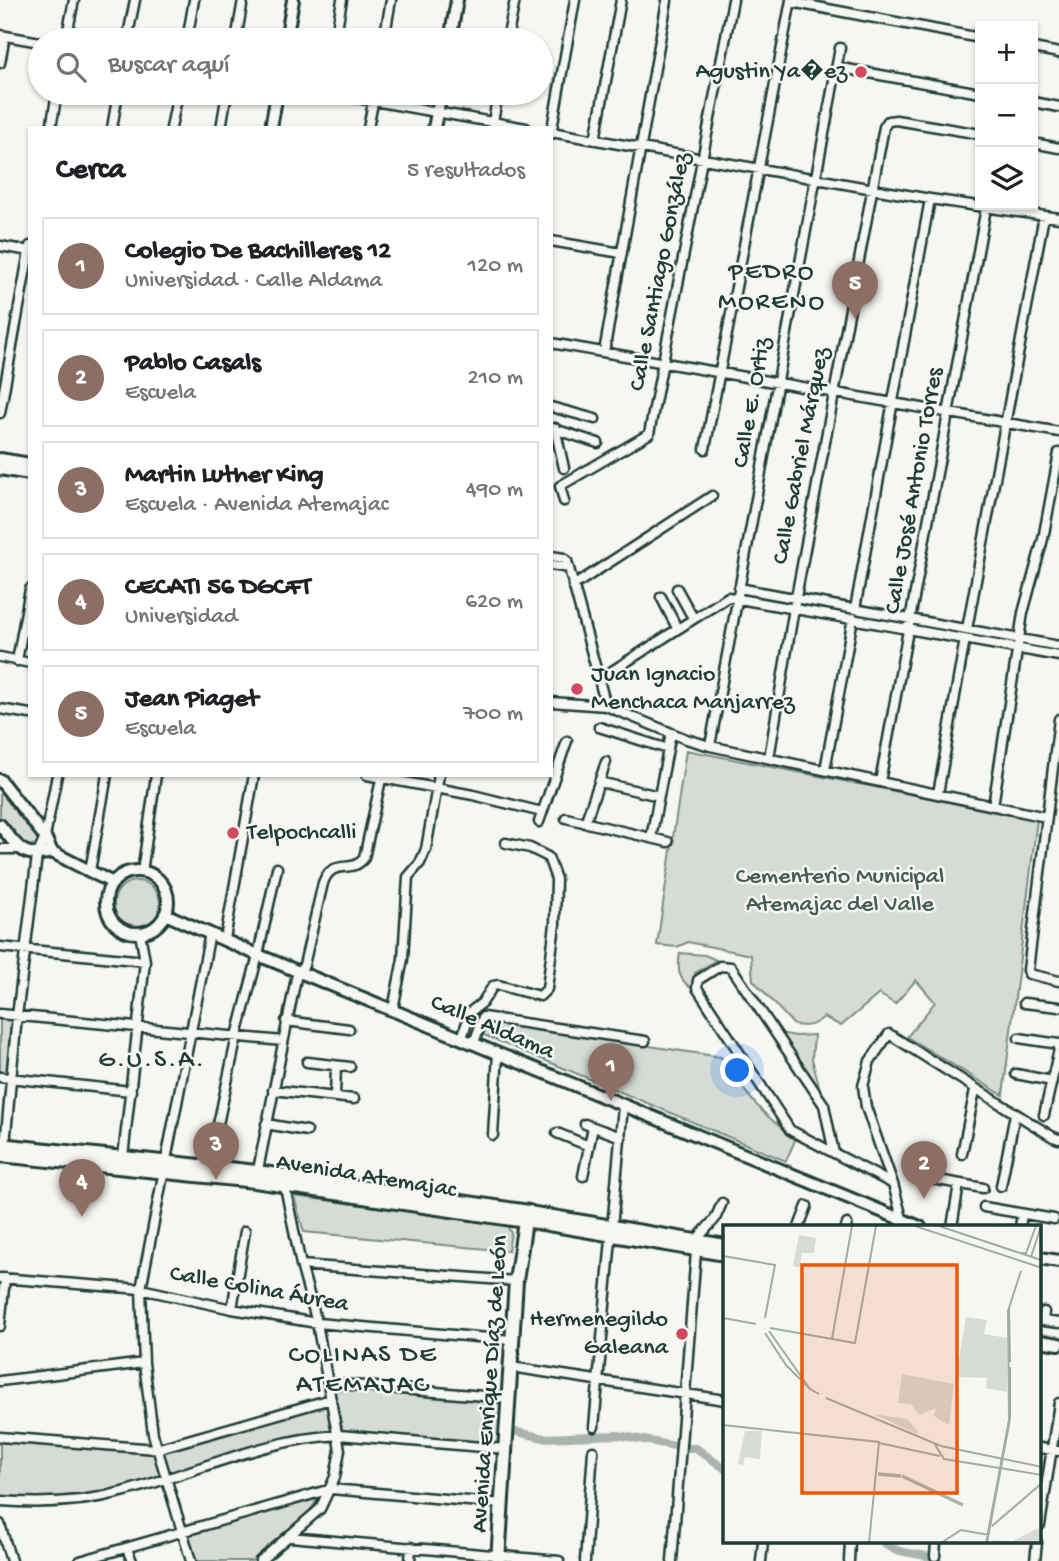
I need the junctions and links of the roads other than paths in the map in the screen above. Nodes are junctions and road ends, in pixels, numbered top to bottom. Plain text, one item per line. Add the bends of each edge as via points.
1 (74, 0) edge
2 (135, 0) edge
3 (194, 0) edge
4 (243, 0) edge
5 (293, 0) edge
6 (342, 0) edge
7 (391, 0) edge
8 (457, 0) edge
9 (514, 0) edge
10 (575, 0) edge
11 (621, 0) edge
12 (733, 0) edge
13 (667, 1) edge
14 (791, 1) edge
15 (68, 28) edge
16 (129, 28) edge
17 (189, 28) edge
18 (238, 28) edge
19 (288, 28) edge
20 (337, 28) edge
21 (386, 28) edge
22 (452, 28) edge
23 (509, 28) edge
24 (2, 36) edge
25 (975, 37) edge
26 (28, 40) edge
27 (840, 48) dead end
28 (1038, 49) edge
29 (1059, 53) edge
30 (0, 62) edge
31 (836, 67) junction
32 (975, 92) edge
33 (1038, 103) edge
34 (55, 105) edge
35 (116, 105) edge
36 (175, 105) edge
37 (225, 105) edge
38 (275, 105) edge
39 (372, 105) edge
40 (408, 105) edge
41 (438, 105) edge
42 (496, 105) edge
43 (1059, 107) edge
44 (437, 112) junction
45 (492, 125) edge
46 (51, 126) edge
47 (112, 126) edge
48 (171, 126) edge
49 (221, 126) edge
50 (271, 126) edge
51 (368, 126) edge
52 (434, 126) edge
53 (552, 126) edge
54 (553, 133) edge
55 (975, 133) edge
56 (595, 140) junction
57 (1038, 144) edge
58 (640, 148) junction
59 (1059, 148) edge
60 (702, 159) junction
61 (759, 169) junction
62 (816, 179) junction
63 (873, 189) junction
64 (930, 199) junction
65 (975, 206) edge
66 (986, 210) edge
67 (1000, 210) edge
68 (1044, 216) junction
69 (1059, 218) edge
70 (553, 241) edge
71 (0, 246) edge
72 (28, 249) edge
73 (621, 253) junction
74 (28, 255) edge
75 (553, 343) edge
76 (604, 352) junction
77 (663, 362) junction
78 (720, 372) junction
79 (776, 382) junction
80 (833, 392) junction
81 (891, 403) junction
82 (553, 408) edge
83 (948, 412) junction
84 (0, 413) edge
85 (595, 419) dead end
86 (1005, 423) junction
87 (553, 428) edge
88 (1059, 432) edge
89 (598, 443) dead end
90 (705, 449) dead end
91 (1059, 453) edge
92 (0, 459) edge
93 (28, 464) edge
94 (0, 468) edge
95 (564, 468) dead end
96 (28, 474) edge
97 (712, 496) dead end
98 (564, 501) dead end
99 (553, 556) edge
100 (567, 563) junction
101 (553, 565) edge
102 (573, 586) junction
103 (739, 588) junction
104 (677, 589) dead end
105 (661, 597) dead end
106 (737, 598) junction
107 (796, 598) junction
108 (28, 600) edge
109 (794, 608) junction
110 (855, 609) junction
111 (693, 618) junction
112 (853, 618) junction
113 (911, 619) junction
114 (677, 628) junction
115 (909, 628) junction
116 (967, 629) junction
117 (965, 639) junction
118 (1018, 639) junction
119 (1059, 646) edge
120 (1017, 649) junction
121 (1059, 656) edge
122 (0, 657) edge
123 (17, 661) junction
124 (28, 663) edge
125 (612, 671) dead end
126 (553, 702) edge
127 (606, 706) junction
128 (0, 709) edge
129 (28, 714) edge
130 (1059, 719) edge
131 (599, 727) dead end
132 (671, 733) junction
133 (567, 741) dead end
134 (710, 746) junction
135 (668, 749) junction
136 (769, 758) junction
137 (606, 762) dead end
138 (554, 770) edge
139 (825, 770) junction
140 (57, 777) edge
141 (107, 777) edge
142 (156, 777) edge
143 (254, 777) edge
144 (382, 777) edge
145 (439, 777) edge
146 (552, 777) edge
147 (0, 780) edge
148 (599, 782) junction
149 (880, 782) junction
150 (436, 788) junction
151 (938, 794) junction
152 (659, 796) junction
153 (993, 806) junction
154 (542, 812) junction
155 (1046, 817) junction
156 (566, 818) dead end
157 (539, 822) dead end
158 (585, 823) junction
159 (0, 825) edge
160 (45, 837) junction
161 (652, 838) junction
162 (668, 842) dead end
163 (506, 843) dead end
164 (0, 849) edge
165 (19, 849) junction
166 (52, 852) junction
167 (37, 856) junction
168 (277, 868) dead end
169 (90, 871) junction
170 (142, 872) junction
171 (113, 883) junction
172 (165, 914) junction
173 (140, 933) junction
174 (210, 933) junction
175 (225, 939) junction
176 (0, 947) edge
177 (25, 950) junction
178 (258, 955) junction
179 (145, 961) junction
180 (300, 971) junction
181 (1059, 981) edge
182 (1024, 1003) dead end
183 (1059, 1007) edge
184 (393, 1009) junction
185 (0, 1014) edge
186 (17, 1016) junction
187 (286, 1021) junction
188 (137, 1027) junction
189 (349, 1029) dead end
190 (190, 1032) junction
191 (237, 1036) junction
192 (461, 1038) junction
193 (1019, 1038) dead end
194 (283, 1041) junction
195 (645, 1041) dead end
196 (474, 1043) junction
197 (1059, 1046) edge
198 (498, 1053) junction
199 (307, 1062) dead end
200 (336, 1066) junction
201 (350, 1067) dead end
202 (1016, 1074) dead end
203 (0, 1077) edge
204 (12, 1079) junction
205 (1052, 1081) junction
206 (273, 1090) junction
207 (975, 1090) junction
208 (131, 1091) junction
209 (335, 1097) junction
210 (354, 1100) dead end
211 (623, 1106) junction
212 (1015, 1114) junction
213 (1044, 1115) dead end
214 (266, 1124) junction
215 (307, 1131) dead end
216 (557, 1133) dead end
217 (493, 1135) dead end
218 (621, 1138) junction
219 (1059, 1139) edge
220 (589, 1146) junction
221 (2, 1148) edge
222 (834, 1153) junction
223 (962, 1154) dead end
224 (123, 1157) junction
225 (163, 1166) junction
226 (209, 1166) junction
227 (256, 1176) junction
228 (583, 1176) dead end
229 (916, 1176) dead end
230 (284, 1181) junction
231 (893, 1184) junction
232 (959, 1184) junction
233 (1001, 1186) dead end
234 (983, 1188) dead end
235 (722, 1203) dead end
236 (807, 1206) dead end
237 (984, 1207) dead end
238 (1022, 1213) junction
239 (527, 1217) junction
240 (1054, 1219) dead end
241 (904, 1222) edge
242 (800, 1225) edge
243 (951, 1225) edge
244 (1020, 1225) edge
245 (612, 1230) junction
246 (244, 1231) dead end
247 (697, 1244) junction
248 (723, 1245) edge
249 (723, 1254) edge
250 (301, 1265) junction
251 (3, 1278) edge
252 (516, 1281) junction
253 (141, 1289) junction
254 (232, 1309) junction
255 (1044, 1312) dead end
256 (317, 1323) junction
257 (1059, 1323) edge
258 (0, 1326) edge
259 (511, 1340) junction
260 (144, 1363) junction
261 (511, 1367) junction
262 (0, 1381) edge
263 (598, 1381) junction
264 (328, 1383) junction
265 (685, 1394) junction
266 (508, 1398) junction
267 (331, 1399) junction
268 (723, 1400) edge
269 (1059, 1403) edge
270 (594, 1427) dead end
271 (339, 1435) junction
272 (0, 1437) edge
273 (156, 1449) junction
274 (506, 1449) junction
275 (1055, 1450) edge
276 (593, 1451) dead end
277 (167, 1477) junction
278 (331, 1489) junction
279 (0, 1501) edge
280 (503, 1504) junction
281 (1042, 1515) edge
282 (0, 1524) edge
283 (182, 1533) junction
284 (290, 1536) junction
285 (936, 1544) edge
286 (411, 1547) junction
287 (127, 1549) junction
288 (935, 1556) dead end
289 (499, 1558) edge
290 (11, 1561) edge
291 (80, 1561) edge
292 (132, 1561) edge
293 (191, 1561) edge
294 (260, 1561) edge
295 (410, 1561) edge
296 (559, 1561) edge
297 (585, 1561) edge
298 (672, 1561) edge

1 - 15 street
2 - 16 street
3 - 17 street
4 - 18 street
5 - 19 street
6 - 20 street
7 - 21 street
8 - 22 street
9 - 23 street
10 - 53 street
11 - 56 street
12 - 60 street, Calle Santiago González
13 - 58 street
14 - 25 street
14 - 61 street
24 - 26 street
24 - 30 street
27 - 31 street, Calle E. Ortiz
28 - 29 street
31 - 32 street
31 - 62 street, Calle E. Ortiz
33 - 43 street
34 - 46 street
35 - 47 street
36 - 48 street
37 - 49 street
38 - 50 street
39 - 51 street
40 - 44 street
41 - 44 street
42 - 45 street
44 - 45 street
44 - 52 street
54 - 56 street
55 - 63 street, Calle Gabriel Márquez via 888,121
56 - 58 street
57 - 59 street
58 - 60 street
58 - 73 street
60 - 61 street
60 - 77 street, Calle Santiago González
61 - 62 street
61 - 78 street
62 - 63 street
62 - 79 street, Calle E. Ortiz
63 - 64 street
63 - 80 street, Calle Gabriel Márquez
64 - 65 street
64 - 81 street
66 - 83 street, Calle José Antonio Torres
67 - 68 street
68 - 69 street
68 - 86 street
70 - 73 street
71 - 72 street
73 - 76 street
74 - 84 street
75 - 76 street
76 - 77 street
77 - 78 street
77 - 98 street, Calle Santiago González via 649,434 560,486
78 - 79 street
78 - 90 street
79 - 80 street
79 - 103 street, Calle E. Ortiz
80 - 81 street
80 - 107 street, Calle Gabriel Márquez
81 - 83 street
81 - 110 street
82 - 85 street
83 - 86 street
83 - 113 street, Calle José Antonio Torres
86 - 88 street
86 - 116 street
87 - 89 street
87 - 95 street
91 - 118 street
92 - 93 street
94 - 96 street
97 - 102 street
99 - 100 street
100 - 101 street
100 - 102 street
102 - 127 street
103 - 106 street, Calle E. Ortiz
103 - 107 street
104 - 111 street
105 - 114 street
106 - 109 street
106 - 111 street via 728,597
106 - 134 street, Calle E. Ortiz
107 - 109 street, Calle Gabriel Márquez
107 - 110 street
108 - 123 street
109 - 112 street
109 - 136 street, Calle Gabriel Márquez
110 - 113 street
111 - 114 street
112 - 115 street
112 - 139 street
113 - 115 street, Calle José Antonio Torres
113 - 116 street
114 - 125 street
115 - 117 street
115 - 149 street, Calle José Antonio Torres
116 - 118 street
117 - 120 street
117 - 151 street
118 - 119 street
118 - 120 street
120 - 121 street
120 - 153 street
122 - 123 street
123 - 124 street
126 - 127 street
127 - 132 street
128 - 129 street
130 - 155 street
131 - 135 street
132 - 134 street
132 - 135 street
133 - 138 street
134 - 136 street
135 - 152 street
136 - 139 street
137 - 148 street
139 - 149 street
140 - 160 street
141 - 169 street
142 - 170 street
143 - 175 street
144 - 150 street
144 - 180 street via 364,858 326,875
145 - 150 street
146 - 154 street
147 - 160 street
148 - 152 street
148 - 158 street
149 - 151 street
150 - 154 street
150 - 184 street via 426,849 408,877 403,959
151 - 153 street
152 - 161 street
153 - 155 street
154 - 157 street
155 - 181 street via 1028,970
156 - 158 street
158 - 161 street
159 - 165 street
160 - 166 street
160 - 167 street
161 - 162 street
163 - 192 street via 548,857 556,879 547,989 540,996 493,986 470,1012
164 - 165 street
165 - 167 street
166 - 167 street
166 - 169 street
167 - 177 street
168 - 178 street
169 - 171 street
170 - 171 street via 126,873
170 - 172 street via 164,887
171 - 173 street via 106,902 112,921
172 - 173 street via 155,927
172 - 174 street, Calle Aldama
173 - 179 street
174 - 175 street, Calle Aldama
174 - 190 street
175 - 178 street, Calle Aldama
176 - 177 street
177 - 179 street
177 - 186 street
178 - 180 street, Calle Aldama
178 - 191 street
179 - 188 street
180 - 184 street, Calle Aldama
180 - 187 street
182 - 183 street
184 - 192 street, Calle Aldama
185 - 186 street
186 - 188 street
186 - 204 street
187 - 189 street
187 - 194 street
188 - 190 street
188 - 208 street
190 - 191 street
190 - 225 street
191 - 194 street
191 - 226 street
192 - 196 street, Calle Aldama
193 - 197 street
194 - 206 street
195 - 196 street via 483,1017
196 - 198 street, Calle Aldama
197 - 205 street
198 - 211 street, Calle Aldama
198 - 217 street
199 - 200 street
200 - 201 street
200 - 209 street
202 - 205 street
203 - 204 street
204 - 208 street
204 - 221 street
205 - 213 street
206 - 209 street
206 - 214 street
207 - 212 street
207 - 223 street
207 - 231 street via 889,1034 870,1061 863,1086
208 - 224 street
209 - 210 street
211 - 218 street
211 - 241 street, Calle Aldama
212 - 219 street
212 - 233 street
214 - 215 street
214 - 227 street
216 - 220 street
218 - 220 street via 589,1126
218 - 245 street
220 - 228 street
221 - 224 main road, Avenida Atemajac
221 - 225 main road, Avenida Atemajac
222 - 222 street via 790,1130 696,988 698,980 720,966 731,967 824,1105
222 - 231 street
224 - 225 main road, Avenida Atemajac
225 - 226 main road, Avenida Atemajac
225 - 227 main road, Avenida Atemajac
225 - 253 street
226 - 227 main road, Avenida Atemajac
227 - 230 main road, Avenida Atemajac
229 - 232 street
230 - 239 main road, Avenida Atemajac
230 - 250 street
231 - 241 street
232 - 234 street
232 - 243 street
235 - 247 street
236 - 242 street
237 - 238 street
238 - 240 street
238 - 244 street
239 - 245 street, Avenida Atemajac
239 - 252 main road, Avenida Enrique Díaz de León
245 - 247 street, Avenida Atemajac
245 - 263 street
246 - 254 street
247 - 248 street, Avenida Atemajac
247 - 249 street, Avenida Atemajac
247 - 265 street
250 - 252 street
250 - 256 street
251 - 253 street, Calle Colina Áurea
251 - 258 street
252 - 259 main road, Avenida Enrique Díaz de León
253 - 254 street, Calle Colina Áurea
253 - 260 street
254 - 256 street, Calle Colina Áurea
255 - 257 street via 1043,1321
256 - 259 street, Calle Colina Áurea
256 - 264 street
259 - 261 main road, Avenida Enrique Díaz de León
260 - 262 street
260 - 273 street
261 - 263 street
261 - 266 main road, Avenida Enrique Díaz de León
263 - 265 street
263 - 270 street
264 - 266 street
264 - 267 street
265 - 268 street
265 - 298 street
266 - 274 main road, Avenida Enrique Díaz de León
267 - 271 street
267 - 273 street
269 - 275 street
271 - 274 street
271 - 277 street via 277,1443
271 - 278 street via 339,1463
272 - 273 street
273 - 277 street
274 - 280 main road, Avenida Enrique Díaz de León
275 - 281 street
276 - 297 street
277 - 279 street via 82,1500
277 - 283 street
278 - 280 street
278 - 283 street
278 - 284 street via 320,1509
280 - 289 main road, Avenida Enrique Díaz de León
282 - 290 street
283 - 287 street
283 - 293 street
284 - 286 street
284 - 294 street
285 - 288 street
286 - 289 street
286 - 295 street
287 - 291 street
287 - 292 street
289 - 296 street

